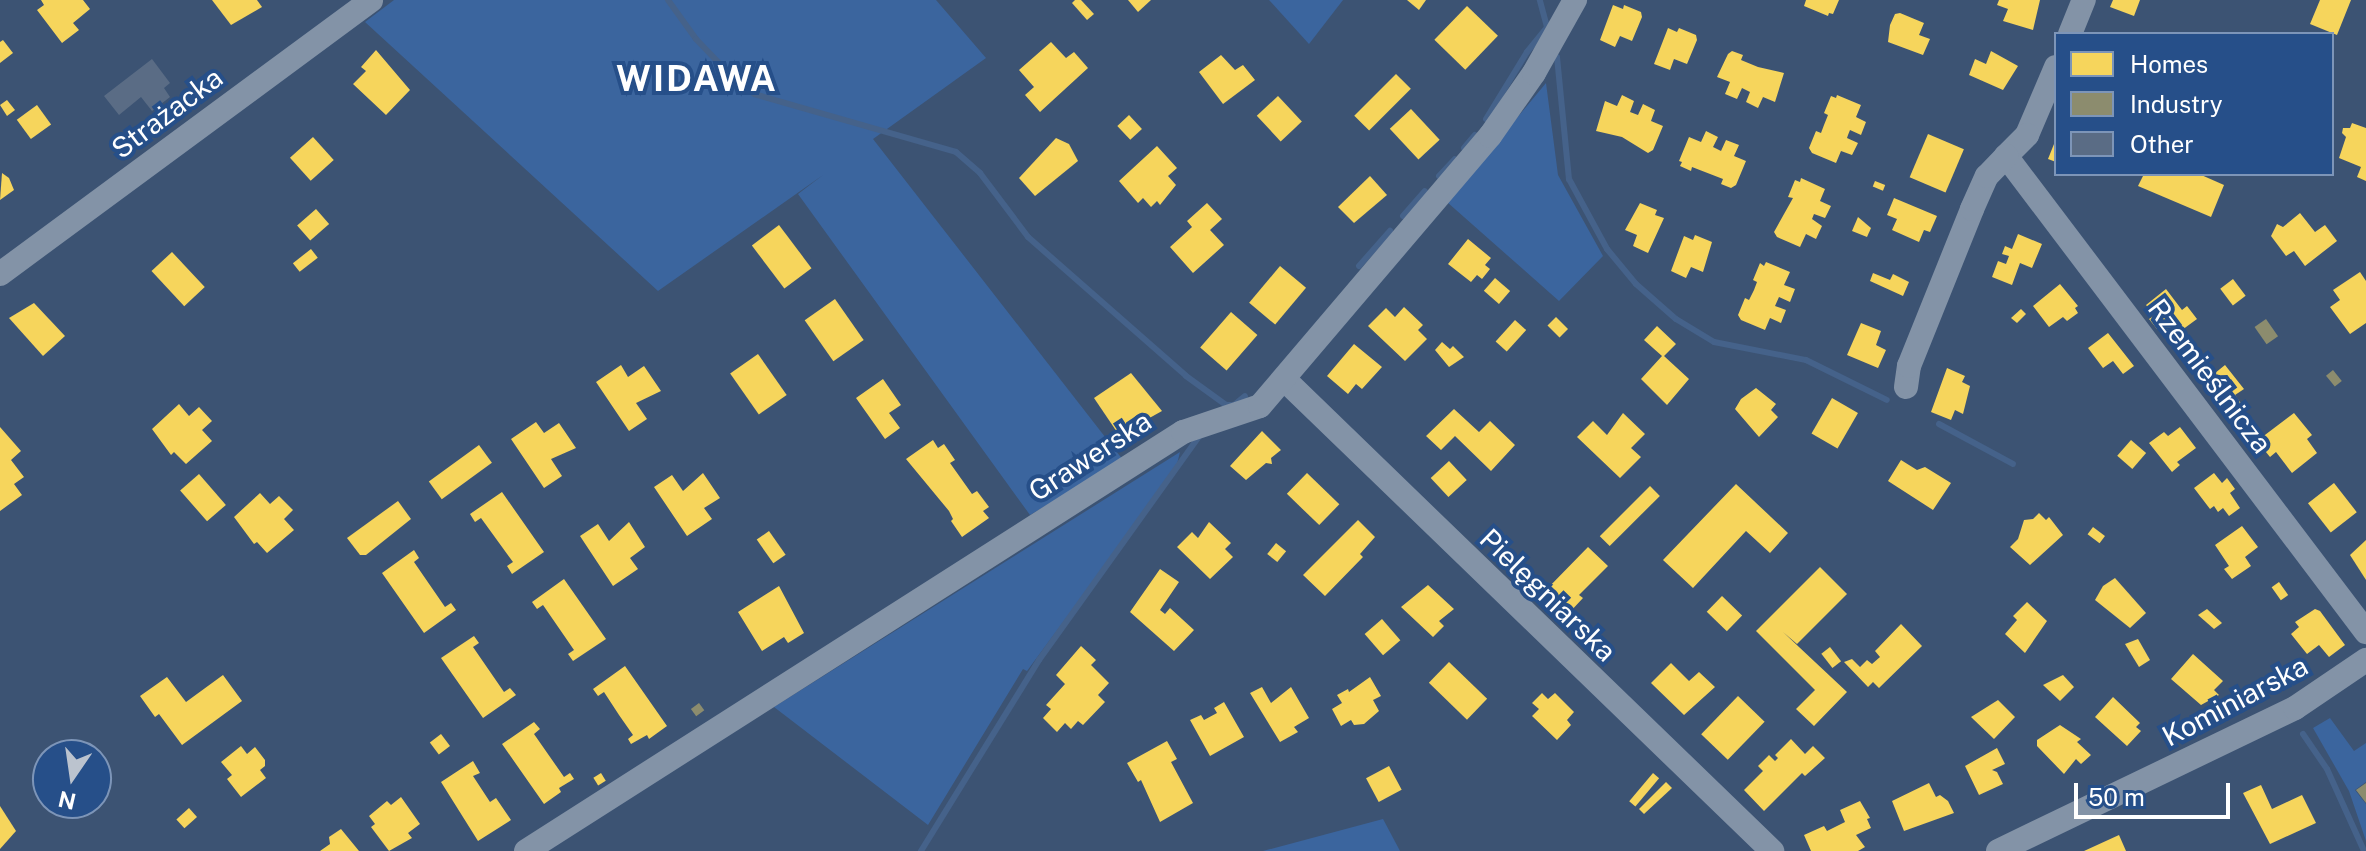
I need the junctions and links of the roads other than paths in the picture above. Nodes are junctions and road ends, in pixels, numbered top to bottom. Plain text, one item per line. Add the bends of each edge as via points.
1 (371, 0) edge
2 (1575, 0) edge
3 (2084, 0) edge
4 (2071, 32) edge
5 (2054, 72) edge
6 (2006, 156) junction
7 (0, 274) edge
8 (1285, 380) junction
9 (1906, 387) dead end
10 (2366, 632) edge
11 (2366, 660) edge
12 (526, 851) edge
13 (1772, 851) edge
14 (1998, 851) edge

1 - 7 street, Strażacka
2 - 8 street, Grawerska via 1490,136
3 - 4 street
5 - 6 street via 2027,135
6 - 9 street via 1987,176 1972,209 1909,366
6 - 10 street, Rzemieślnicza
8 - 12 street, Grawerska via 1252,411 1183,432
8 - 13 street, Pielęgniarska
11 - 14 street, Kominiarska via 2295,708

